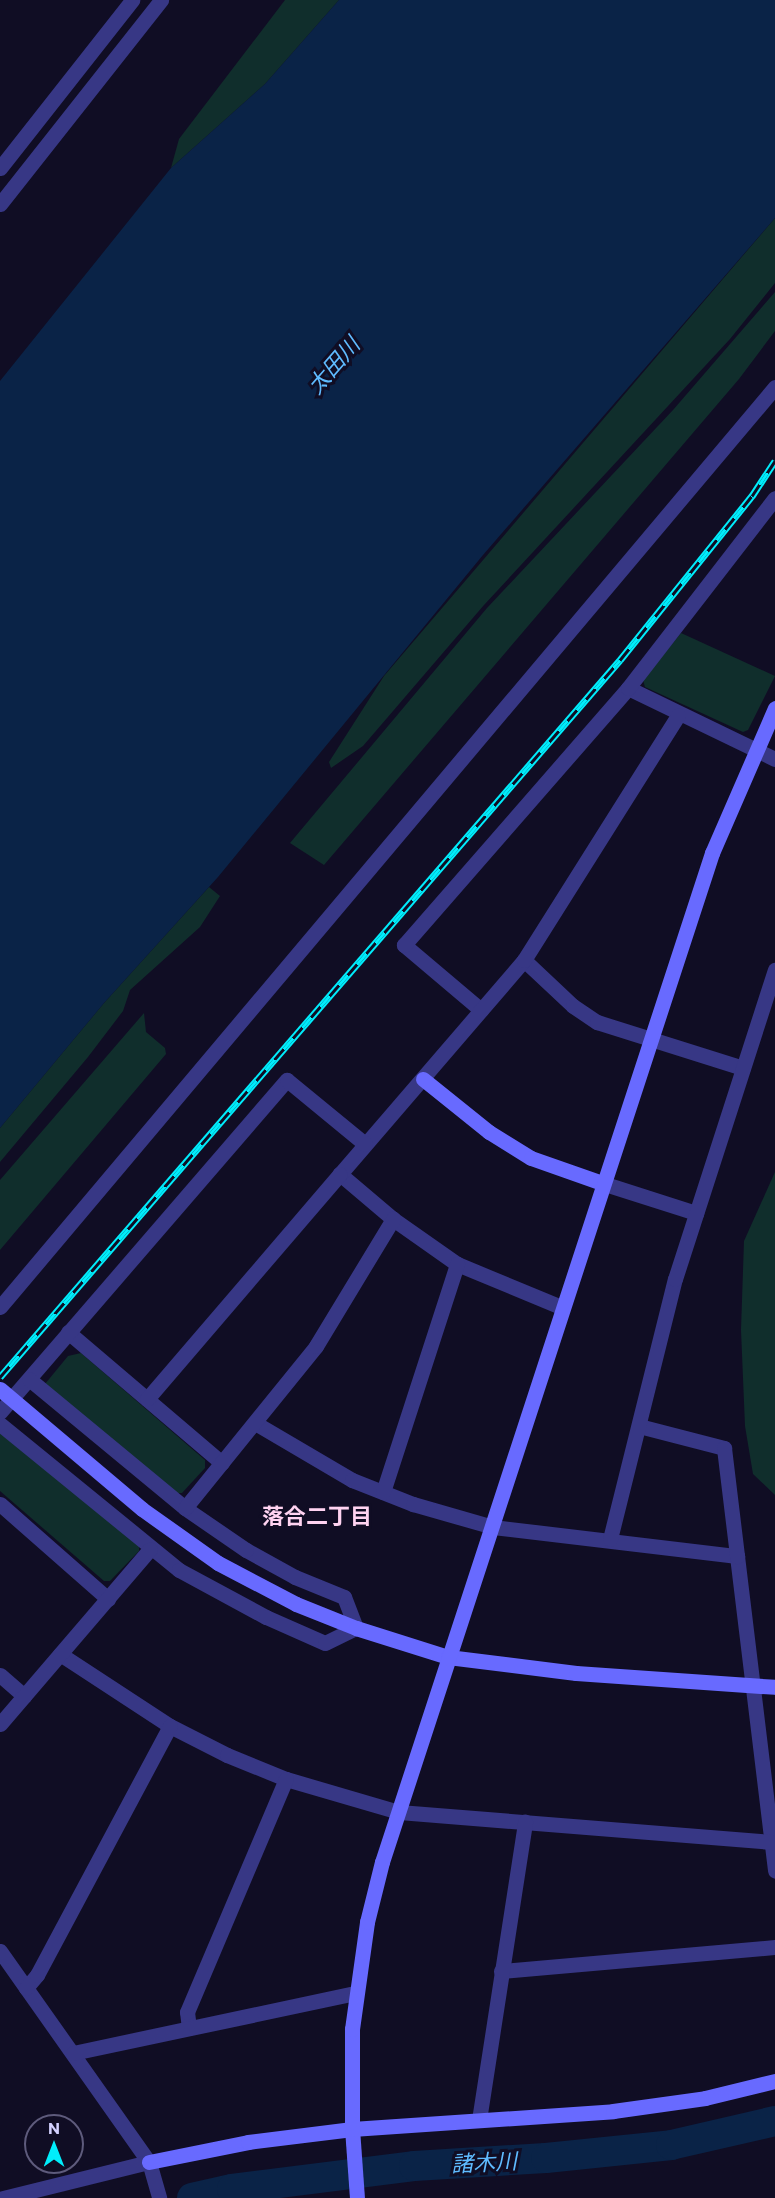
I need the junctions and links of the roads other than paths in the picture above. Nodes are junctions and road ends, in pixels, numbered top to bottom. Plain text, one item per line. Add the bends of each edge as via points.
1 (132, 0) edge
2 (161, 0) edge
3 (0, 168) edge
4 (0, 204) edge
5 (775, 387) edge
6 (775, 498) edge
7 (628, 688) junction
8 (775, 708) edge
9 (678, 715) junction
10 (755, 749) junction
11 (775, 759) edge
12 (524, 960) junction
13 (775, 969) edge
14 (481, 1010) junction
15 (650, 1038) junction
16 (743, 1068) junction
17 (423, 1078) junction
18 (365, 1144) junction
19 (340, 1173) junction
20 (602, 1183) junction
21 (696, 1213) junction
22 (393, 1220) junction
23 (457, 1264) junction
24 (0, 1307) edge
25 (561, 1307) junction
26 (68, 1332) junction
27 (29, 1378) junction
28 (0, 1389) edge
29 (147, 1399) junction
30 (0, 1412) edge
31 (255, 1423) junction
32 (0, 1424) edge
33 (639, 1426) junction
34 (222, 1463) junction
35 (383, 1492) junction
36 (0, 1504) edge
37 (185, 1508) junction
38 (493, 1527) junction
39 (610, 1539) junction
40 (150, 1549) junction
41 (737, 1556) junction
42 (108, 1599) junction
43 (356, 1628) junction
44 (60, 1654) junction
45 (448, 1657) junction
46 (0, 1675) edge
47 (753, 1686) junction
48 (775, 1688) edge
49 (24, 1696) junction
50 (0, 1724) edge
51 (170, 1726) junction
52 (286, 1779) junction
53 (399, 1812) junction
54 (525, 1822) junction
55 (773, 1842) edge
56 (775, 1871) edge
57 (775, 1947) edge
58 (0, 1951) edge
59 (501, 1971) junction
60 (26, 1988) junction
61 (356, 1993) junction
62 (189, 2028) junction
63 (73, 2053) junction
64 (775, 2081) edge
65 (479, 2120) junction
66 (353, 2135) junction
67 (151, 2168) junction
68 (3, 2198) edge
69 (159, 2198) edge
70 (357, 2198) edge

1 - 3 street
2 - 4 street
5 - 24 street
6 - 7 street
7 - 9 street
7 - 14 street via 404,945
8 - 10 street
9 - 10 street
9 - 12 street
10 - 11 street
10 - 15 street via 712,853
12 - 14 street
12 - 15 street via 573,1006 597,1022
13 - 16 street
14 - 17 street
15 - 16 street
15 - 20 street
16 - 21 street
17 - 18 street
17 - 20 street via 489,1132 531,1158
18 - 19 street
18 - 26 street via 287,1080
19 - 22 street
19 - 29 street
20 - 21 street
20 - 25 street
21 - 33 street via 675,1279
22 - 23 street
22 - 31 street via 316,1346
23 - 25 street
23 - 35 street
25 - 38 street
26 - 27 street
26 - 29 street
27 - 30 street
27 - 37 street
28 - 43 street via 142,1509 218,1563 296,1604
29 - 34 street
31 - 34 street
31 - 35 street via 301,1453
32 - 40 street
33 - 39 street
33 - 41 street via 724,1448
34 - 37 street
35 - 38 street
36 - 42 street
37 - 43 street via 246,1550 295,1577 344,1597
38 - 39 street
38 - 45 street
39 - 41 street
40 - 42 street
40 - 43 street via 179,1570 266,1617 325,1643
41 - 47 street
42 - 44 street
43 - 45 street
44 - 49 street
44 - 51 street
45 - 47 street via 576,1673
45 - 53 street
46 - 49 street
47 - 48 street
47 - 55 street
49 - 50 street
51 - 52 street
51 - 60 street via 37,1975
52 - 53 street
52 - 62 street via 187,2012
53 - 54 street
53 - 61 street via 368,1922
54 - 55 street
54 - 59 street
55 - 56 street
57 - 59 street
58 - 60 street
59 - 65 street
60 - 63 street
61 - 62 street
61 - 66 street
62 - 63 street
63 - 67 street
64 - 65 street via 705,2098 613,2111
65 - 66 street
66 - 67 street via 248,2142
66 - 70 street
67 - 68 street
67 - 69 street

